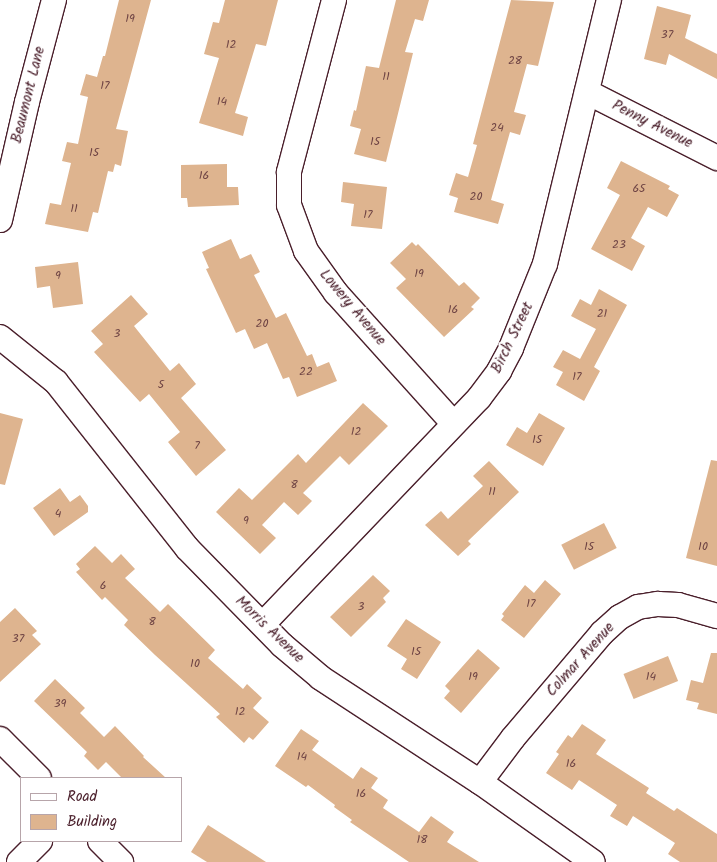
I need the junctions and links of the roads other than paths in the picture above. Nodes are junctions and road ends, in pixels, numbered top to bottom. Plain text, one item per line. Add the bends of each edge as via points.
1 (54, 0) edge
2 (334, 0) edge
3 (610, 0) edge
4 (587, 92) junction
5 (717, 158) edge
6 (0, 220) edge
7 (0, 337) edge
8 (453, 423) junction
9 (717, 616) edge
10 (263, 624) junction
11 (0, 739) edge
12 (38, 777) edge
13 (480, 782) junction
14 (39, 842) edge
15 (101, 842) edge
16 (19, 862) edge
17 (121, 862) edge
18 (593, 862) edge

1 - 6 street, Beaumont Lane
2 - 8 street, Lowery Avenue via 291,164 288,205 306,251 336,293
3 - 4 street, Birch Street
4 - 5 street, Penny Avenue
4 - 8 street, Birch Street via 545,264 536,288 499,371 479,398
7 - 10 street, Morris Avenue via 56,382 186,548
8 - 10 street, Birch Street
9 - 13 street, Colmar Avenue via 678,605 658,604 638,607 620,617 602,633
10 - 13 street, Morris Avenue via 320,678
11 - 12 street
13 - 18 street, Morris Avenue
14 - 16 street
15 - 17 street

